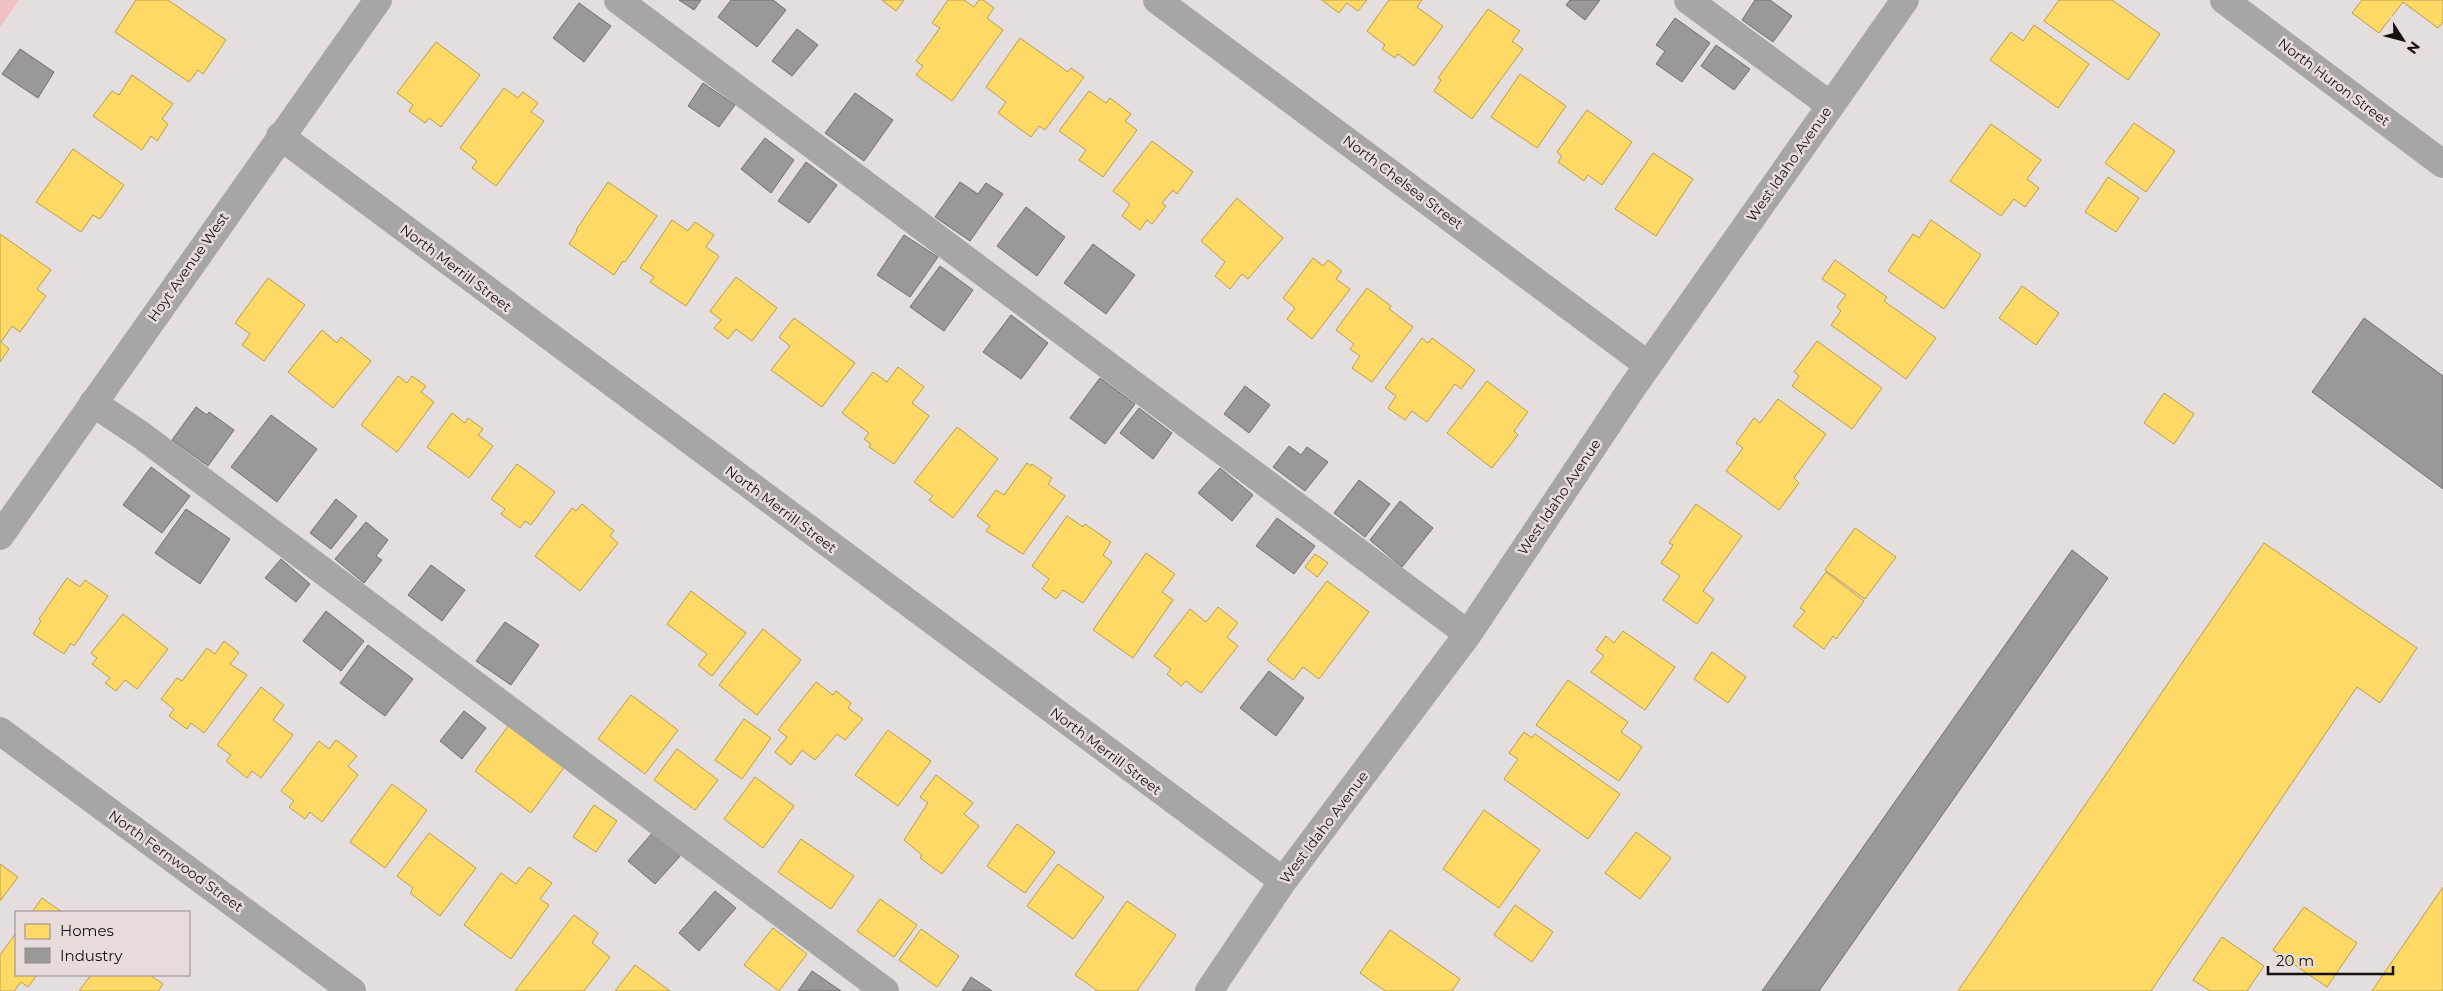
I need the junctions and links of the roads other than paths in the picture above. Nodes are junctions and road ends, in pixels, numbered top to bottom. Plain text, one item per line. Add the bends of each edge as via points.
1 (378, 0) edge
2 (618, 0) edge
3 (1157, 0) edge
4 (1688, 0) edge
5 (1905, 0) edge
6 (2224, 0) edge
7 (1830, 105) junction
8 (280, 136) junction
9 (2443, 164) edge
10 (1648, 365) junction
11 (93, 404) junction
12 (0, 536) edge
13 (1468, 634) junction
14 (0, 731) edge
15 (1284, 881) junction
16 (352, 991) edge
17 (886, 991) edge
18 (1209, 991) edge

1 - 8 street, Hoyt Avenue West
2 - 13 street
3 - 10 street, North Chelsea Street
4 - 7 street
5 - 7 street, West Idaho Avenue
6 - 9 street, North Huron Street
7 - 10 street, West Idaho Avenue
8 - 11 street, Hoyt Avenue West
8 - 15 street, North Merrill Street
10 - 13 street, West Idaho Avenue
11 - 12 street, Hoyt Avenue West
11 - 17 street via 141,435
13 - 15 street, West Idaho Avenue
14 - 16 street, North Fernwood Street
15 - 18 street, West Idaho Avenue

